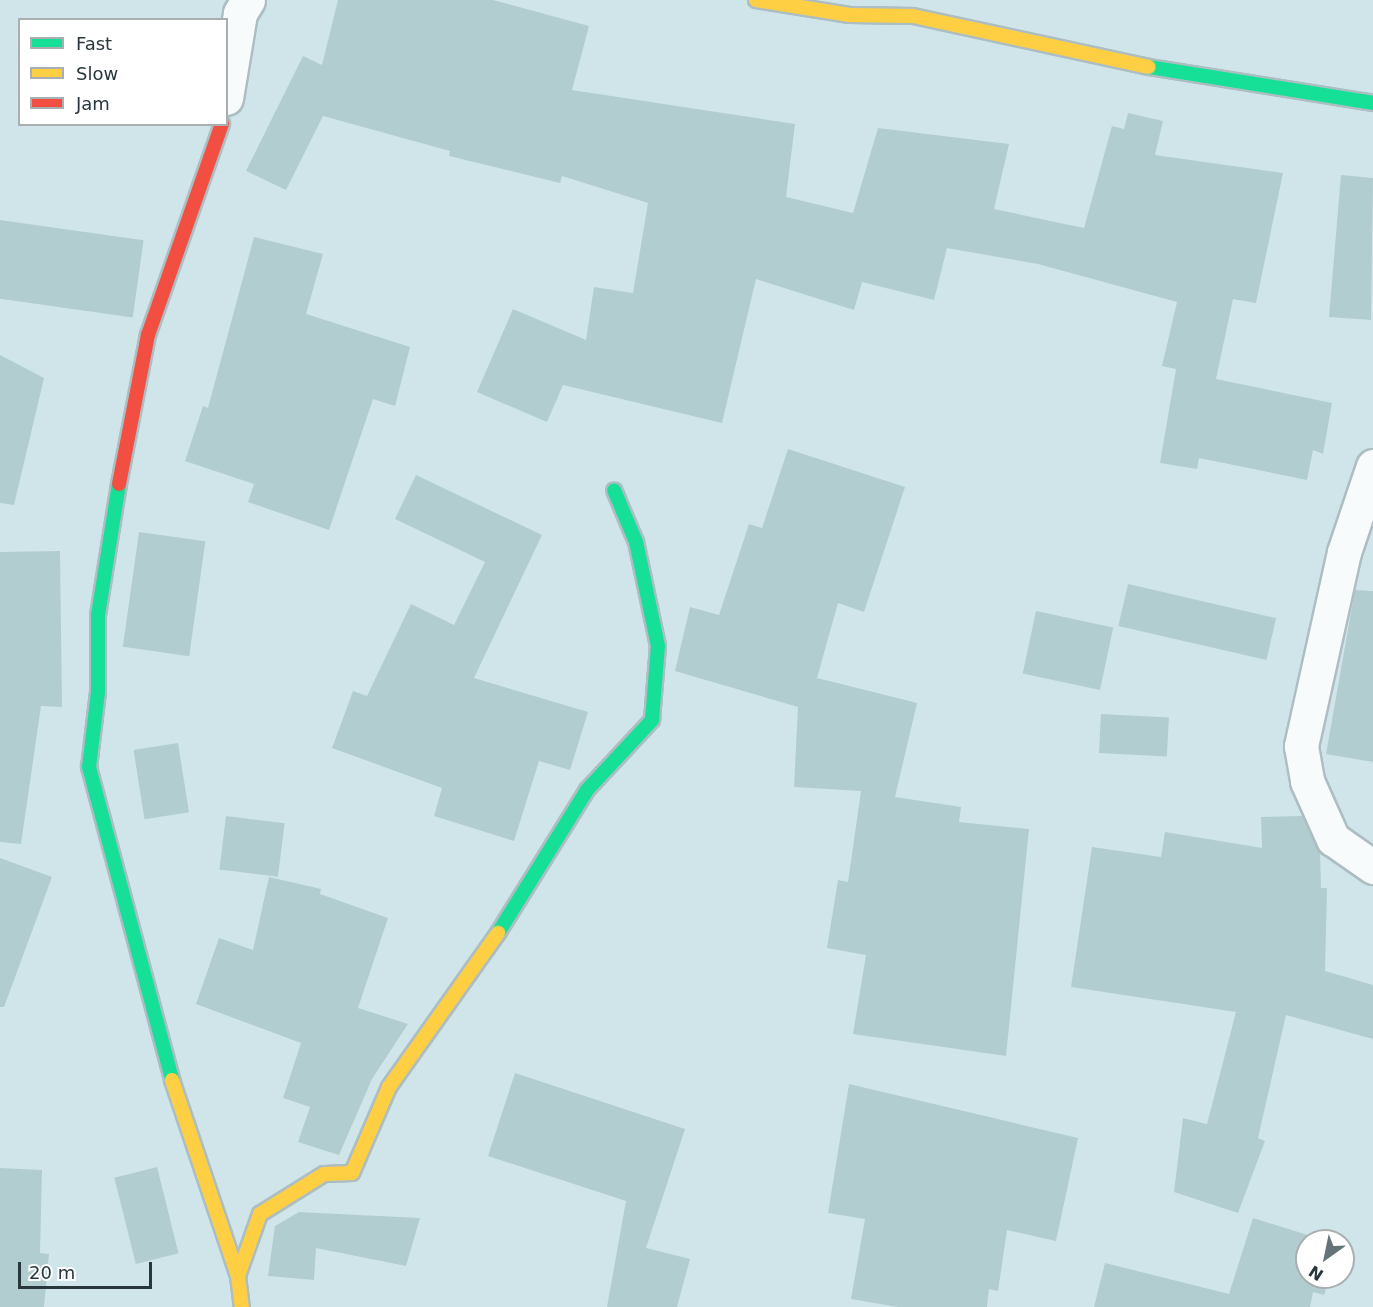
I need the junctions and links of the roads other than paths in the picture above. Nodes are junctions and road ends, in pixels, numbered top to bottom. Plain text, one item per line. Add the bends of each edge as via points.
1 (248, 0) edge
2 (756, 0) edge
3 (914, 8) edge
4 (228, 86) edge
5 (1373, 104) edge
6 (221, 126) edge
7 (1373, 466) edge
8 (614, 490) dead end
9 (1373, 867) edge
10 (238, 1276) junction
11 (242, 1307) edge

1 - 4 street via 240,13
2 - 3 street via 850,15
3 - 5 street via 1215,81
6 - 10 street via 148,335 132,404 98,615 98,692 89,767 171,1078
7 - 9 street via 1344,552 1301,746 1307,781 1333,839
8 - 10 street via 636,542 658,646 652,720 587,790 519,906 395,1078 352,1173 324,1174 261,1214
10 - 11 street

